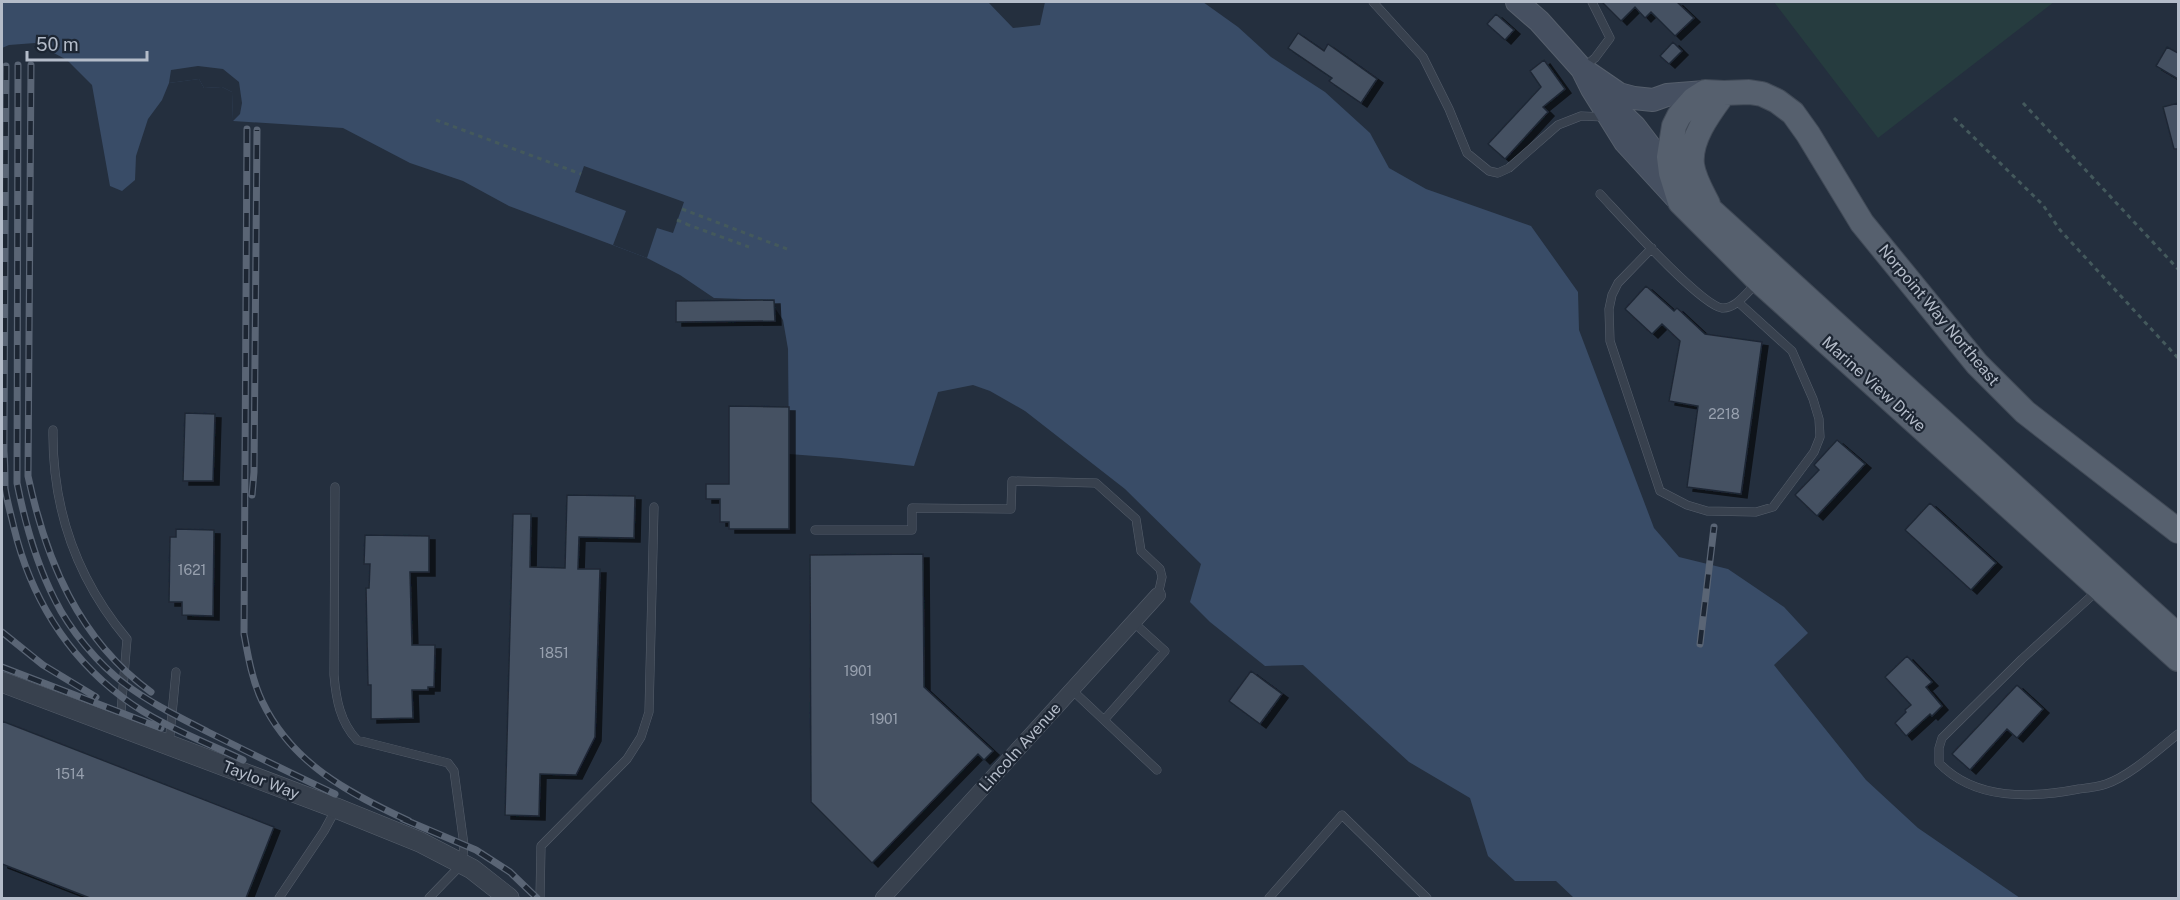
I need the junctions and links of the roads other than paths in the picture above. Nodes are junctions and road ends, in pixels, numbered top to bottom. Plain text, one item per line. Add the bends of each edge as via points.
1 (1373, 2) edge
2 (1517, 2) edge
3 (1592, 2) edge
4 (1587, 79) junction
5 (1714, 99) junction
6 (1609, 117) junction
7 (1674, 126) junction
8 (1635, 127) junction
9 (1671, 173) junction
10 (1600, 194) dead end
11 (1680, 202) junction
12 (1711, 209) junction
13 (1652, 248) junction
14 (1759, 281) junction
15 (1738, 302) junction
16 (53, 430) dead end
17 (335, 487) dead end
18 (654, 507) dead end
19 (815, 530) dead end
20 (2178, 531) edge
21 (2100, 588) junction
22 (1158, 596) joint
23 (1133, 622) junction
24 (2178, 636) edge
25 (2178, 659) edge
26 (176, 672) dead end
27 (2, 682) edge
28 (1072, 690) junction
29 (1104, 720) junction
30 (120, 727) junction
31 (2178, 734) edge
32 (169, 745) junction
33 (1157, 770) dead end
34 (336, 808) junction
35 (462, 864) junction
36 (279, 898) edge
37 (429, 898) edge
38 (509, 898) edge
39 (540, 898) edge
40 (883, 898) edge
41 (1269, 898) edge
42 (1426, 898) edge

1 - 6 lane via 1423,57 1467,153 1489,171 1498,173 1509,168 1558,125 1581,116
2 - 4 main road, Marine View Drive via 1539,21
3 - 4 lane via 1610,38 1595,58
4 - 5 main road via 1634,98 1653,100 1667,94
4 - 6 main road, Marine View Drive
4 - 8 main road, Marine View Drive
5 - 7 main road via 1694,99
5 - 12 main road via 1697,138 1692,164
5 - 20 main road, Norpoint Way Northeast via 1749,92 1762,94 1793,113 1862,223 1977,364 2025,412
6 - 11 main road, Marine View Drive via 1625,142
7 - 8 main road via 1650,130
7 - 9 main road via 1669,157
8 - 9 main road, Marine View Drive
9 - 11 main road
9 - 12 main road, Marine View Drive
10 - 13 lane
11 - 14 main road, Marine View Drive
12 - 24 main road, Marine View Drive
13 - 15 lane via 1713,304 1723,308
13 - 15 lane via 1618,283 1612,295 1610,341 1660,491 1707,511 1756,512 1773,507 1814,452 1820,436 1820,419 1792,351
14 - 15 lane
14 - 21 main road, Marine View Drive
16 - 30 lane via 56,487 70,544 94,594 127,639
17 - 35 lane via 337,703 357,740 448,763 453,771 464,844
18 - 39 lane via 649,712 641,737 627,759 541,846
19 - 22 lane via 912,530 912,508 1011,509 1012,482 1096,483 1136,519 1141,551 1160,569
21 - 25 main road, Marine View Drive
21 - 31 lane via 1942,738 1939,764 1950,775 1983,790 2017,796 2067,792 2107,784 2140,765
22 - 23 street, Lincoln Avenue
23 - 28 street, Lincoln Avenue
23 - 29 lane via 1165,651
26 - 32 lane
27 - 30 street, Taylor Way
28 - 29 lane
28 - 40 street, Lincoln Avenue
29 - 33 lane
30 - 32 street, Taylor Way
32 - 34 street, Taylor Way
34 - 35 street, Taylor Way via 420,842
34 - 36 lane
35 - 37 lane
35 - 38 street, Taylor Way
41 - 42 lane via 1342,814

